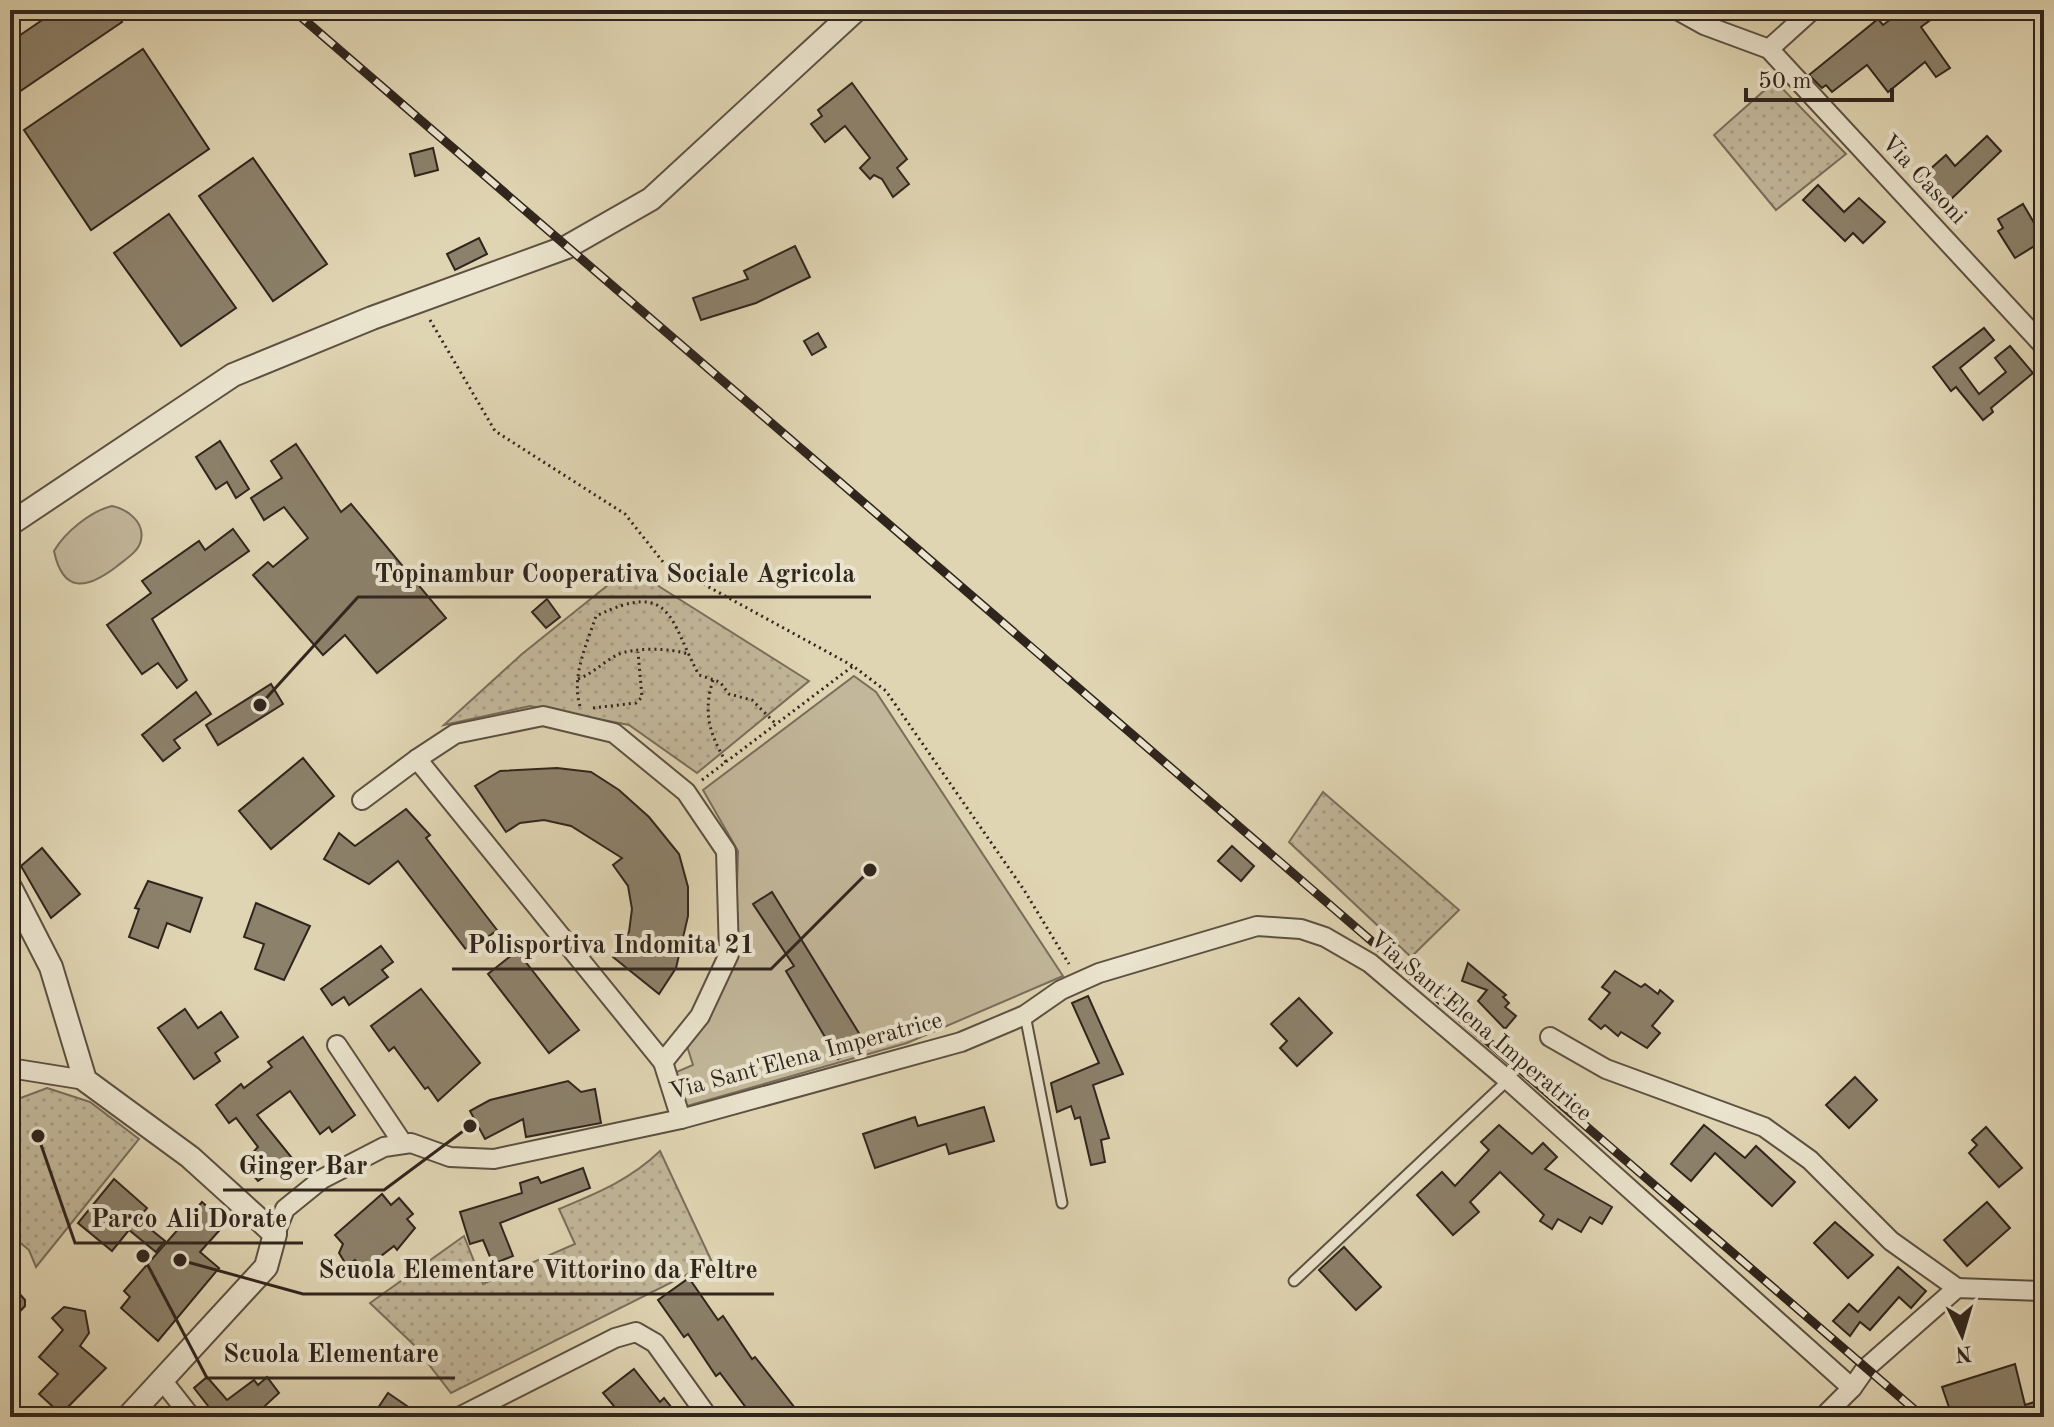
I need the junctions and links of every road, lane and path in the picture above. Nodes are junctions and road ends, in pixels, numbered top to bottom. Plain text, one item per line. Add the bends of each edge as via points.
1 (856, 10) edge
2 (1677, 10) edge
3 (1812, 10) edge
4 (1769, 49) junction
5 (420, 304) junction
6 (2044, 346) edge
7 (10, 524) edge
8 (638, 652) junction
9 (687, 654) junction
10 (853, 666) junction
11 (578, 679) junction
12 (713, 680) junction
13 (776, 724) junction
14 (417, 759) junction
15 (726, 762) junction
16 (686, 792) junction
17 (362, 800) dead end
18 (10, 887) edge
19 (1079, 981) junction
20 (1025, 1015) junction
21 (1550, 1037) dead end
22 (337, 1045) dead end
23 (663, 1062) junction
24 (10, 1068) edge
25 (85, 1080) junction
26 (1508, 1080) junction
27 (681, 1119) junction
28 (402, 1142) junction
29 (1062, 1203) dead end
30 (275, 1234) junction
31 (1294, 1281) dead end
32 (1957, 1288) junction
33 (2044, 1291) edge
34 (162, 1380) junction
35 (1852, 1388) junction
36 (128, 1417) edge
37 (191, 1417) edge
38 (459, 1417) edge
39 (708, 1417) edge
40 (1823, 1417) edge

1 - 5 street via 651,199 567,247
2 - 4 street, Via Casoni
3 - 4 street
4 - 6 street, Via Casoni
5 - 7 street via 233,375
5 - 10 path via 495,431 625,514 663,562
8 - 9 path via 671,647
8 - 11 path via 620,653
8 - 11 path via 642,697 636,703 581,709
9 - 11 path via 679,626 667,610 641,600 619,605 596,616
9 - 12 path via 699,675
10 - 13 path
10 - 19 path via 886,691 1024,890
12 - 13 path via 729,694 752,700
12 - 15 path via 706,702 708,721
13 - 15 path
14 - 16 street via 455,734 543,716 614,733
14 - 17 street
14 - 23 street
15 - 16 path
16 - 23 street via 726,851 729,954 700,1016
18 - 25 street via 51,967
19 - 20 street, Via Sant'Elena Imperatrice
19 - 26 street, Via Sant'Elena Imperatrice via 1257,926 1301,929 1370,963
20 - 27 street, Via Sant'Elena Imperatrice via 961,1042
20 - 29 lane
21 - 32 street via 1606,1069 1764,1127 1810,1160 1891,1241
22 - 28 street
23 - 27 street
24 - 25 street
25 - 30 street via 190,1157
26 - 31 lane
26 - 35 street, Via Sant'Elena Imperatrice
27 - 28 street, Via Sant'Elena Imperatrice via 494,1159 450,1157
28 - 30 street via 322,1179 285,1209
30 - 34 street via 266,1267
32 - 33 street
32 - 35 street via 1866,1368
34 - 36 street
34 - 37 street
35 - 40 street
38 - 39 street via 636,1332 655,1343

